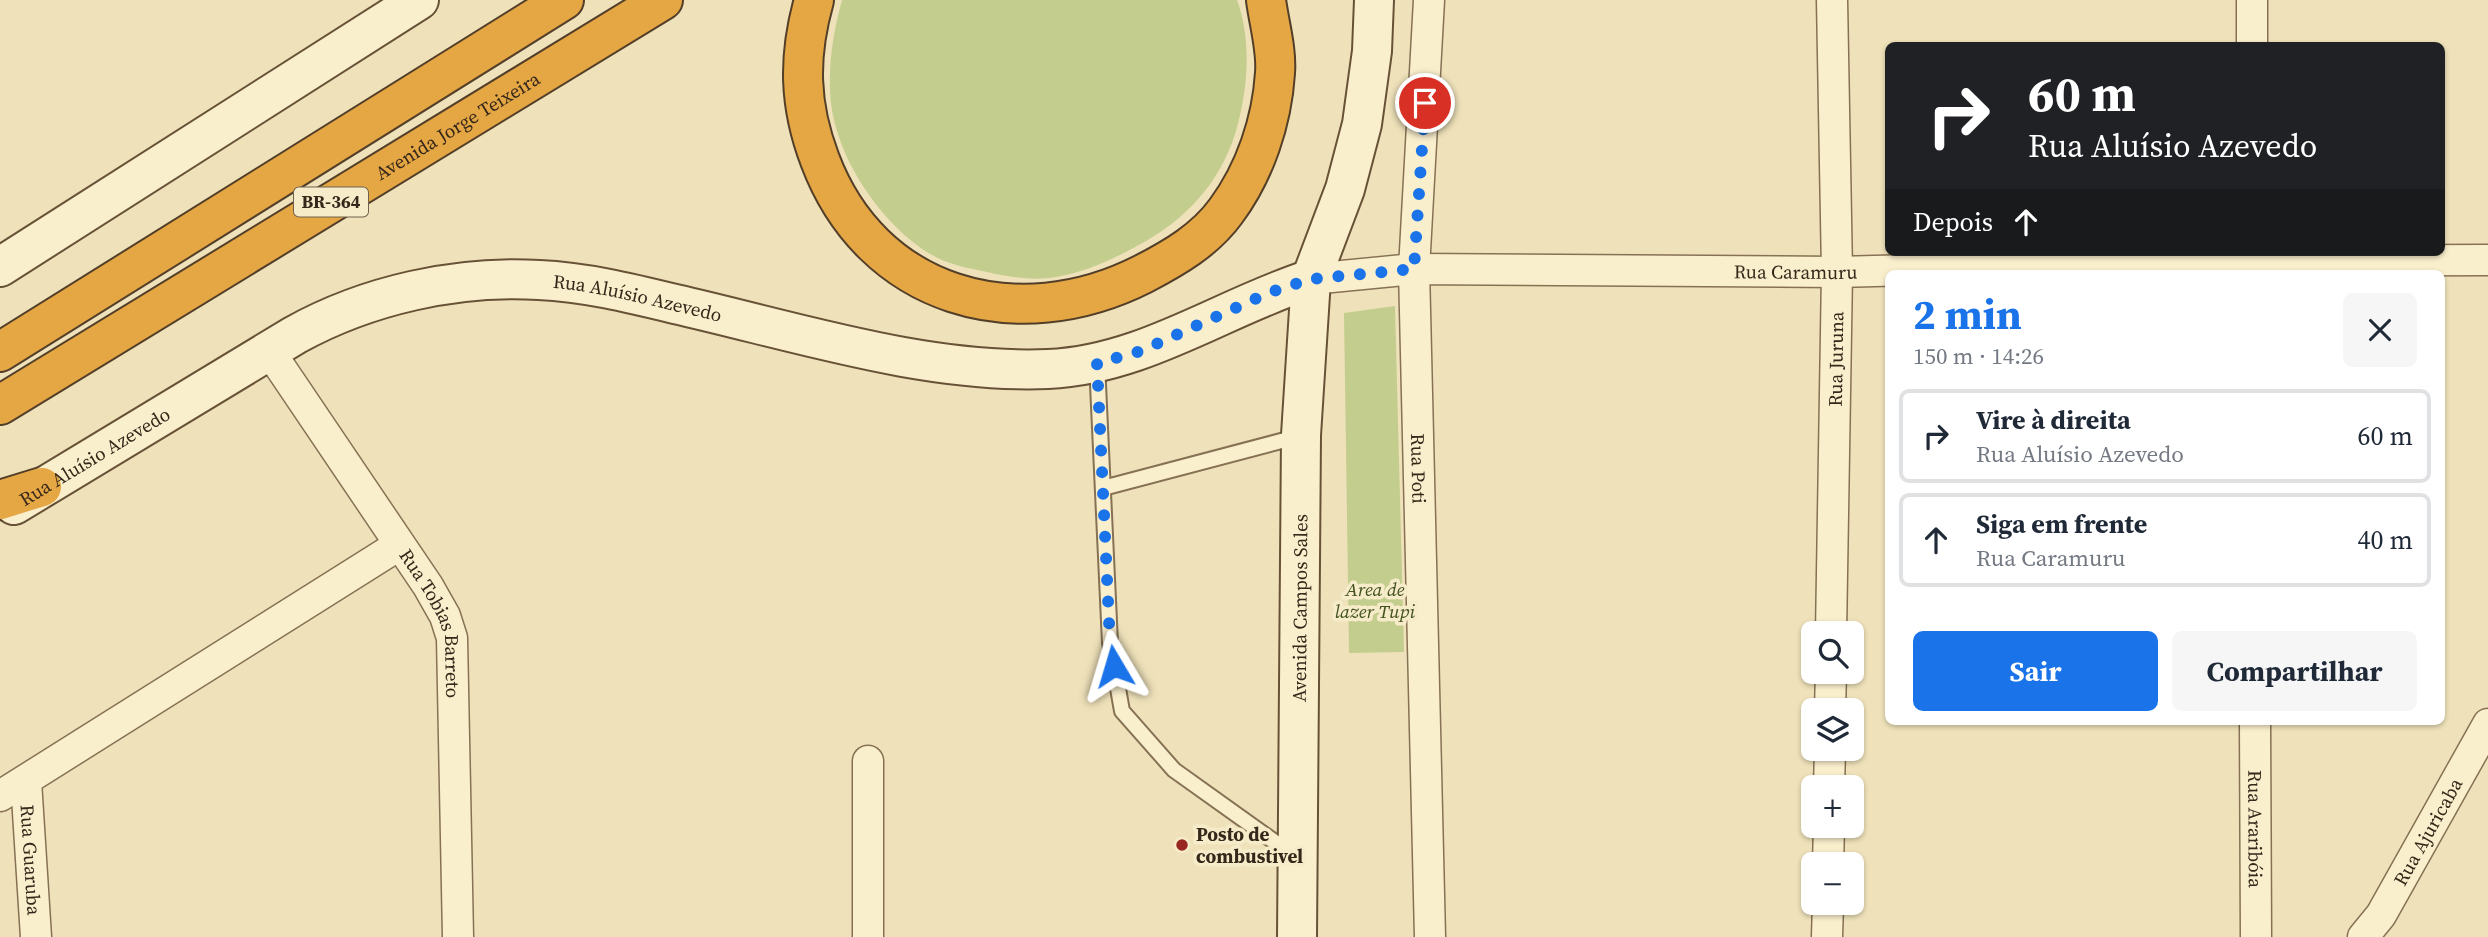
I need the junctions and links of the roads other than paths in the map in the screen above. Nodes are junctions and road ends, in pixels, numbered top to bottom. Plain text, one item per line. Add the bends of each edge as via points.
1 (419, 0) edge
2 (564, 0) edge
3 (663, 0) edge
4 (814, 0) edge
5 (1266, 0) edge
6 (1374, 0) edge
7 (1429, 0) edge
8 (1832, 0) edge
9 (2252, 0) edge
10 (2252, 42) edge
11 (2488, 260) edge
12 (2251, 262) edge
13 (0, 267) edge
14 (1414, 269) junction
15 (1920, 270) edge
16 (1885, 271) edge
17 (1837, 272) junction
18 (1311, 279) junction
19 (0, 352) edge
20 (270, 352) junction
21 (1097, 363) junction
22 (0, 405) edge
23 (1301, 435) junction
24 (42, 487) junction
25 (1103, 488) junction
26 (0, 500) edge
27 (0, 513) edge
28 (398, 545) junction
29 (1832, 621) edge
30 (2488, 724) edge
31 (2255, 725) edge
32 (867, 761) dead end
33 (26, 780) junction
34 (0, 796) edge
35 (1297, 858) junction
36 (1828, 915) edge
37 (36, 937) edge
38 (458, 937) edge
39 (868, 937) edge
40 (1297, 937) edge
41 (1430, 937) edge
42 (1827, 937) edge
43 (2256, 937) edge
44 (2363, 937) edge

1 - 13 main road
2 - 19 highway, BR-364
3 - 22 highway, Avenida Jorge Teixeira / BR-364
4 - 5 highway via 806,30 802,93 809,130 842,205 878,247 914,276 952,293 1008,304 1058,304 1116,288 1194,244 1226,211 1256,157 1268,118 1275,71
6 - 18 main road, Avenida Campos Sales via 1362,124 1345,189
7 - 14 street, Rua Poti
8 - 17 street, Rua Juruna
9 - 10 street
11 - 12 street, Rua Caramuru
12 - 15 street, Rua Caramuru
14 - 17 street, Rua Caramuru
14 - 18 street, Rua Caramuru
14 - 41 street, Rua Poti
16 - 17 street, Rua Caramuru
17 - 29 street, Rua Juruna
18 - 21 main road, Rua Aluísio Azevedo via 1268,293 1141,351
18 - 23 main road, Avenida Campos Sales
20 - 21 main road, Rua Aluísio Azevedo via 330,316 392,295 538,279 607,288 956,366 1050,369
20 - 24 main road, Rua Aluísio Azevedo
20 - 28 street, Rua Tobias Barreto
21 - 25 lane
23 - 25 lane
23 - 35 main road, Avenida Campos Sales
24 - 26 highway
24 - 27 main road, Rua Aluísio Azevedo
25 - 35 lane via 1110,643 1122,711 1174,770
28 - 33 street
28 - 38 street, Rua Tobias Barreto via 428,586 452,638
30 - 44 street, Rua Ajuricaba via 2381,915
31 - 43 street, Rua Araribóia
32 - 39 street
33 - 34 street
33 - 37 street, Rua Guaruba
35 - 40 main road, Avenida Campos Sales
36 - 42 street

